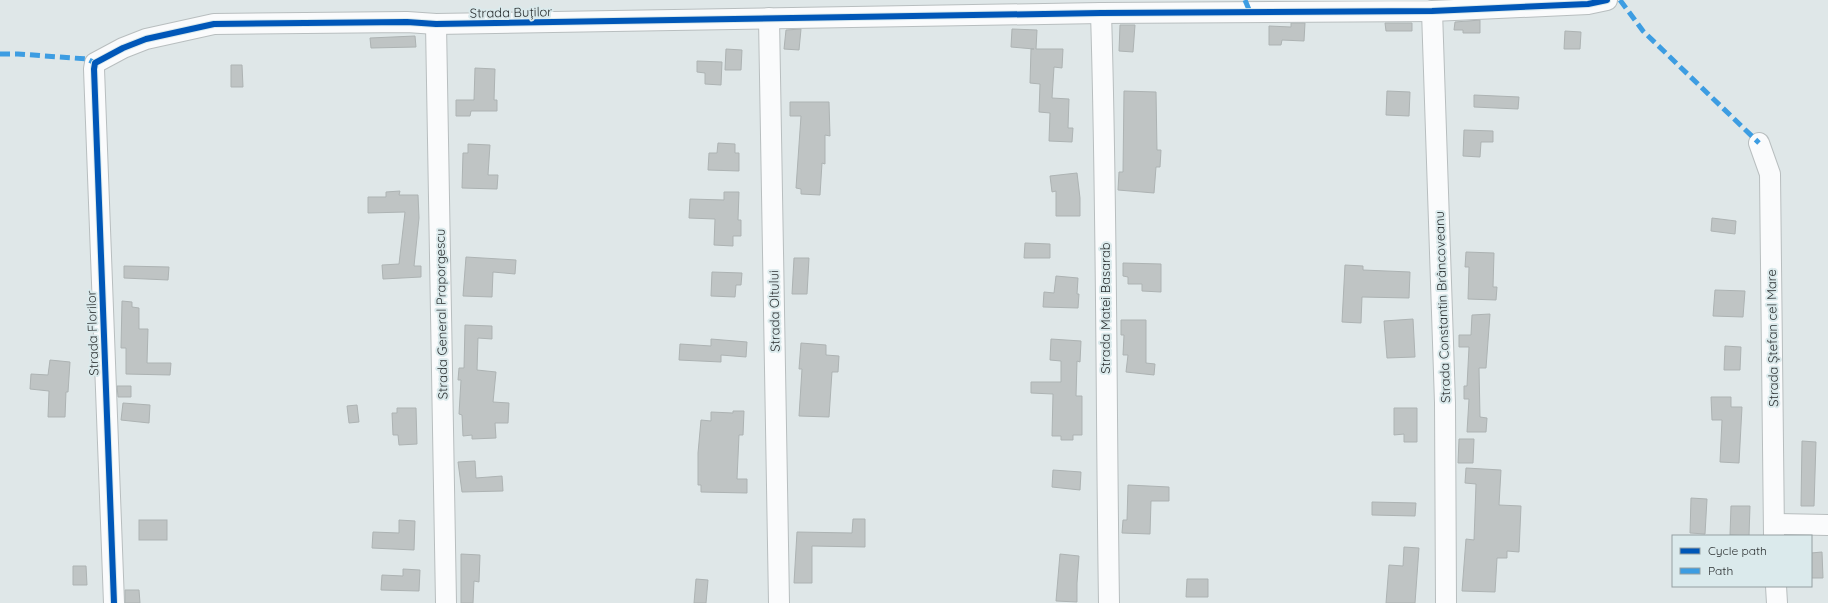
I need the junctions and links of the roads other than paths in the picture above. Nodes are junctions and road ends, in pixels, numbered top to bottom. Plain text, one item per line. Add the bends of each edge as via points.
1 (1607, 0) edge
2 (1432, 11) junction
3 (1101, 13) junction
4 (769, 18) junction
5 (436, 24) junction
6 (95, 62) joint
7 (1758, 143) dead end
8 (1828, 525) edge
9 (1774, 530) edge
10 (1776, 587) edge
11 (114, 603) edge
12 (446, 603) edge
13 (779, 603) edge
14 (1109, 603) edge
15 (1446, 603) edge
16 (1776, 603) edge

1 - 2 street, Strada Buților via 1588,4
2 - 3 street, Strada Buților
2 - 15 street, Strada Constantin Brâncoveanu via 1445,403
3 - 4 street, Strada Buților
3 - 14 street, Strada Matei Basarab
4 - 5 street, Strada Buților
4 - 13 street, Strada Oltului
5 - 6 street, Strada Buților via 214,24 146,39
5 - 12 street, Strada General Praporgescu
6 - 11 street, Strada Florilor
7 - 9 street, Strada Ștefan cel Mare via 1770,174
8 - 9 street
10 - 16 street

